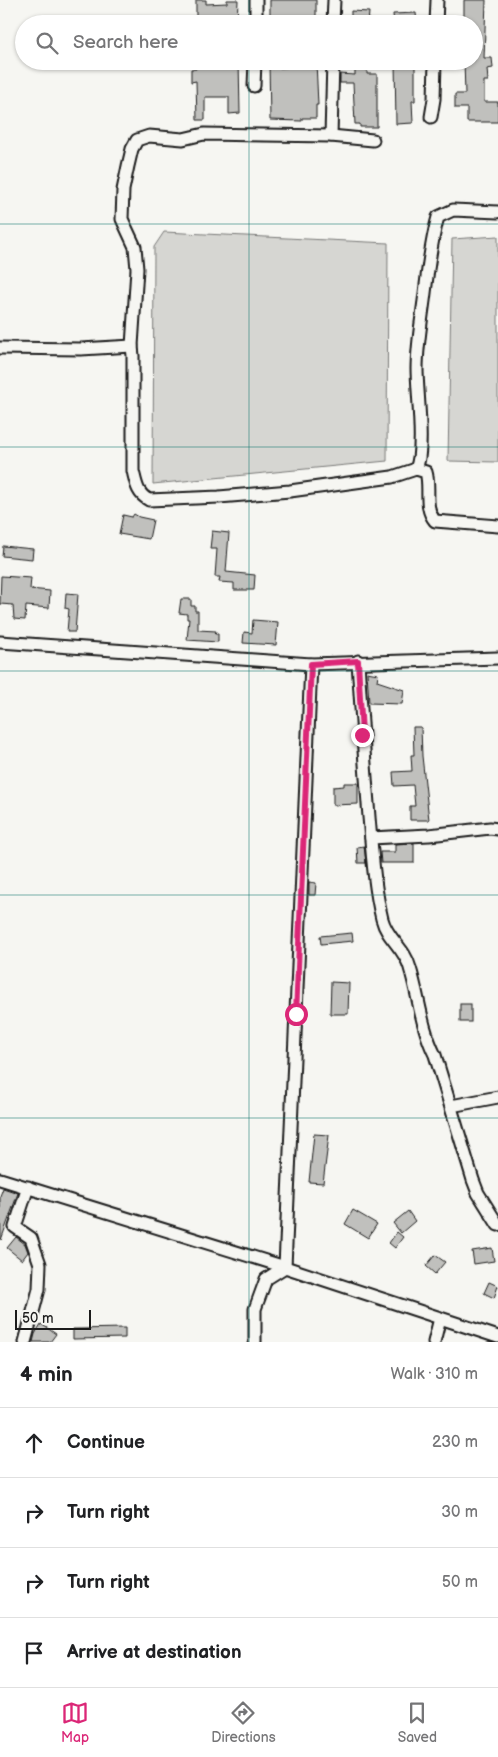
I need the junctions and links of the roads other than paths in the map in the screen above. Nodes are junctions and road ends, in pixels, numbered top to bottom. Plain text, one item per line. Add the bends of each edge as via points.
1 (256, 0) edge
2 (334, 0) edge
3 (437, 0) edge
4 (256, 15) edge
5 (333, 15) edge
6 (436, 15) edge
7 (255, 70) edge
8 (332, 70) edge
9 (435, 70) edge
10 (254, 86) dead end
11 (431, 117) dead end
12 (331, 136) junction
13 (373, 140) dead end
14 (498, 212) edge
15 (132, 346) junction
16 (0, 348) edge
17 (416, 469) junction
18 (498, 526) edge
19 (0, 642) edge
20 (498, 658) edge
21 (358, 661) junction
22 (311, 664) junction
23 (498, 829) edge
24 (371, 838) junction
25 (498, 1097) edge
26 (451, 1106) junction
27 (0, 1178) edge
28 (28, 1187) junction
29 (498, 1225) edge
30 (285, 1267) junction
31 (440, 1318) junction
32 (498, 1337) edge
33 (26, 1342) edge
34 (255, 1342) edge
35 (434, 1342) edge

1 - 4 street
2 - 5 street
3 - 6 street
7 - 10 street
8 - 12 street
9 - 11 street
12 - 13 street
12 - 15 street via 204,134 183,139 149,136 137,140 123,190 122,219 135,247 137,269
14 - 17 street via 453,210 438,217 432,236 417,367 420,442
15 - 16 street
15 - 17 street via 133,471 138,489 149,500 300,490 384,478
17 - 18 street via 426,472 430,515 435,521
19 - 22 street
20 - 21 street
21 - 22 street
21 - 24 street
22 - 30 street
23 - 24 street
24 - 26 street via 382,920 388,935 406,956 427,1040
25 - 26 street
26 - 29 street via 472,1180
27 - 28 street
28 - 30 street
28 - 33 street via 16,1227 31,1238 40,1264 39,1289
30 - 31 street
30 - 34 street via 266,1279 255,1309
31 - 32 street
31 - 35 street

